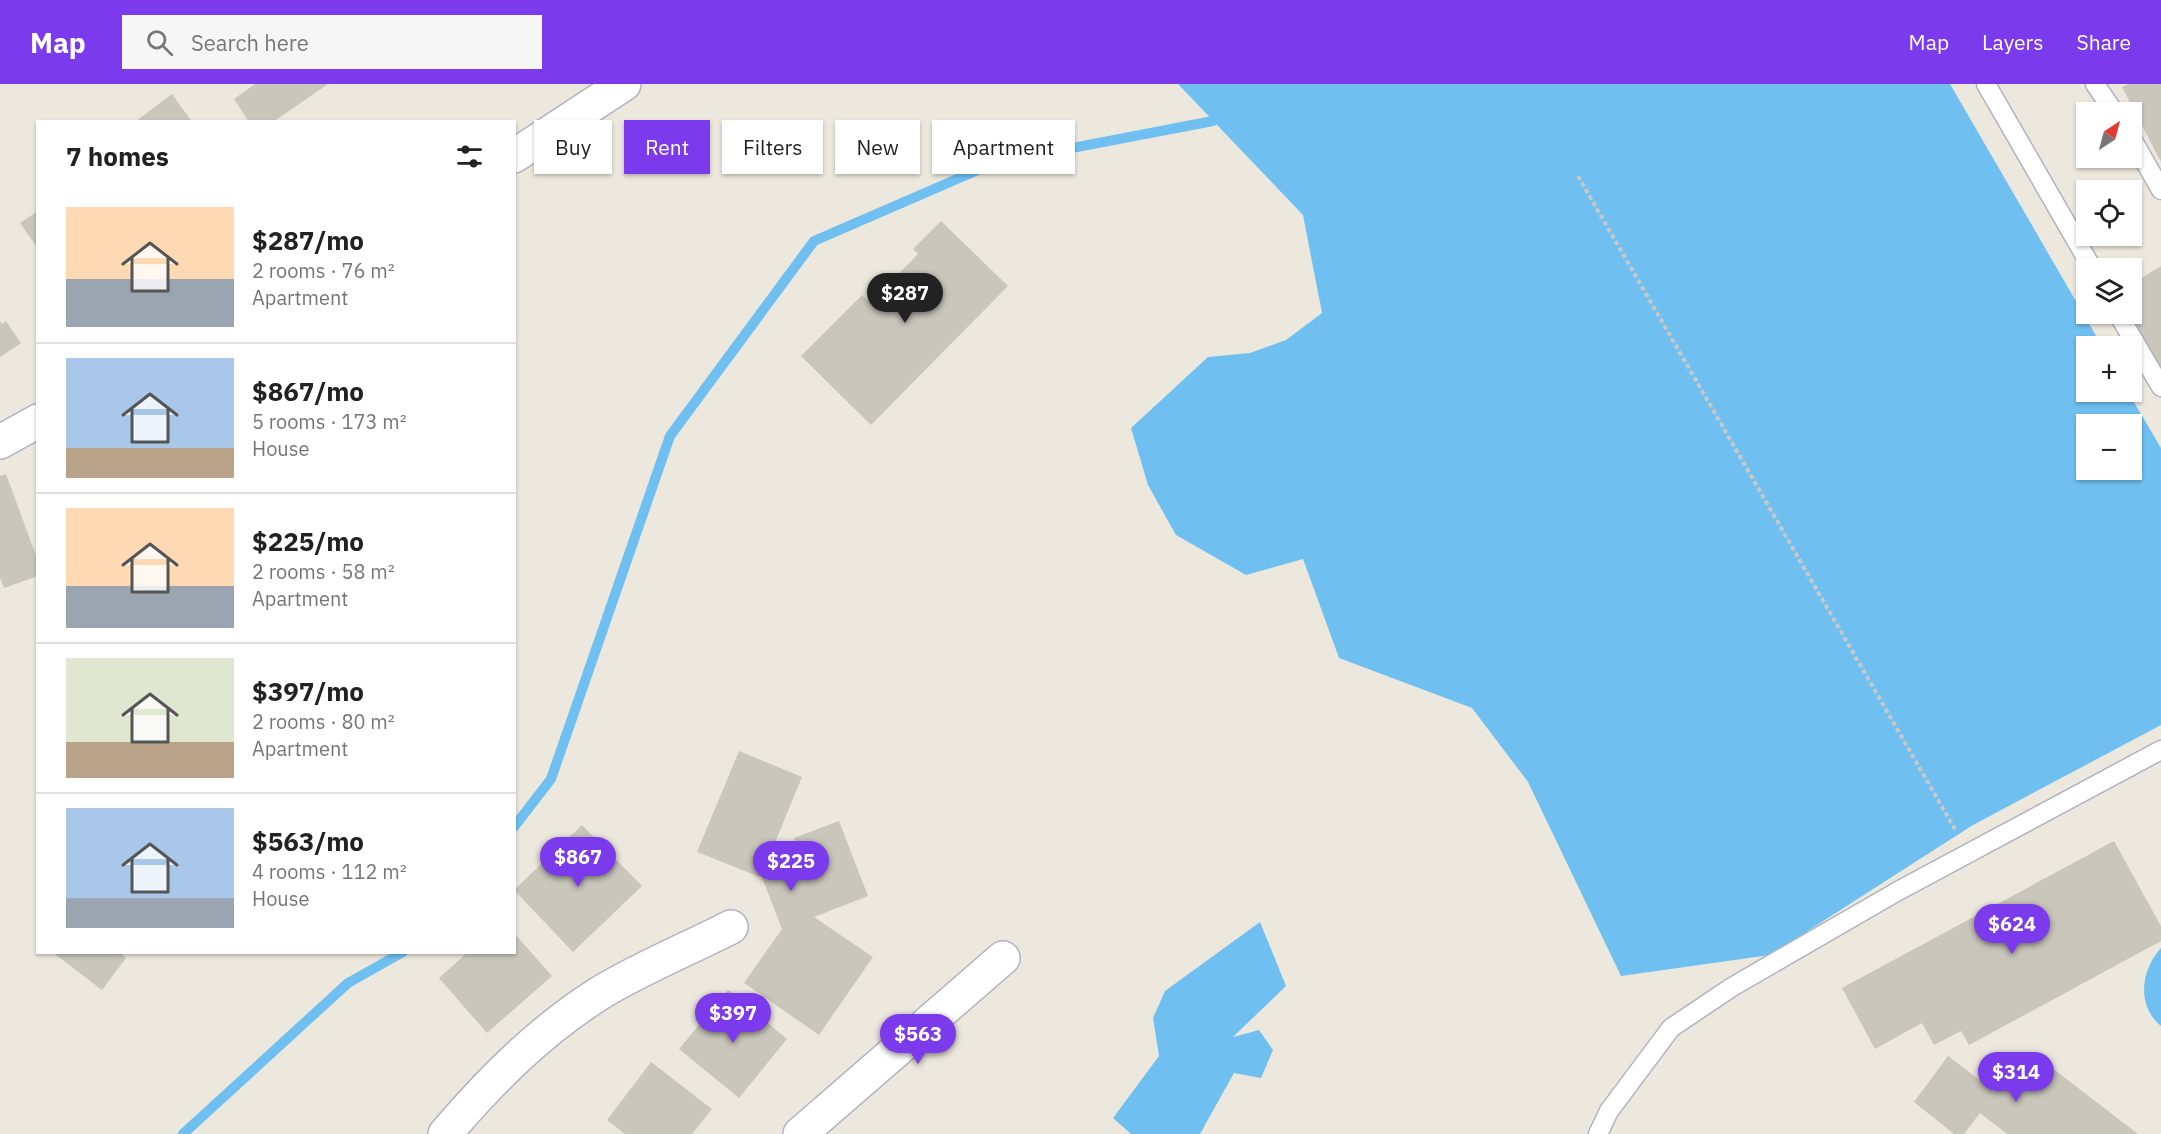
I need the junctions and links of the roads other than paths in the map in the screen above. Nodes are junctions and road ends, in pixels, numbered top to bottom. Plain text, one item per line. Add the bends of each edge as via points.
1 (624, 84) edge
2 (1986, 84) edge
3 (2095, 84) edge
4 (2107, 102) edge
5 (516, 155) edge
6 (2142, 157) edge
7 (2161, 190) edge
8 (2086, 258) edge
9 (2124, 324) edge
10 (2161, 387) edge
11 (36, 422) edge
12 (0, 442) edge
13 (2161, 750) edge
14 (731, 927) dead end
15 (1003, 958) dead end
16 (445, 1134) edge
17 (800, 1134) edge
18 (1598, 1134) edge

1 - 5 street
2 - 8 lane
3 - 4 lane
6 - 7 lane
9 - 10 lane
11 - 12 street
13 - 18 lane via 1898,891 1732,987 1671,1028 1609,1111
14 - 16 street via 601,993 528,1045
15 - 17 street

